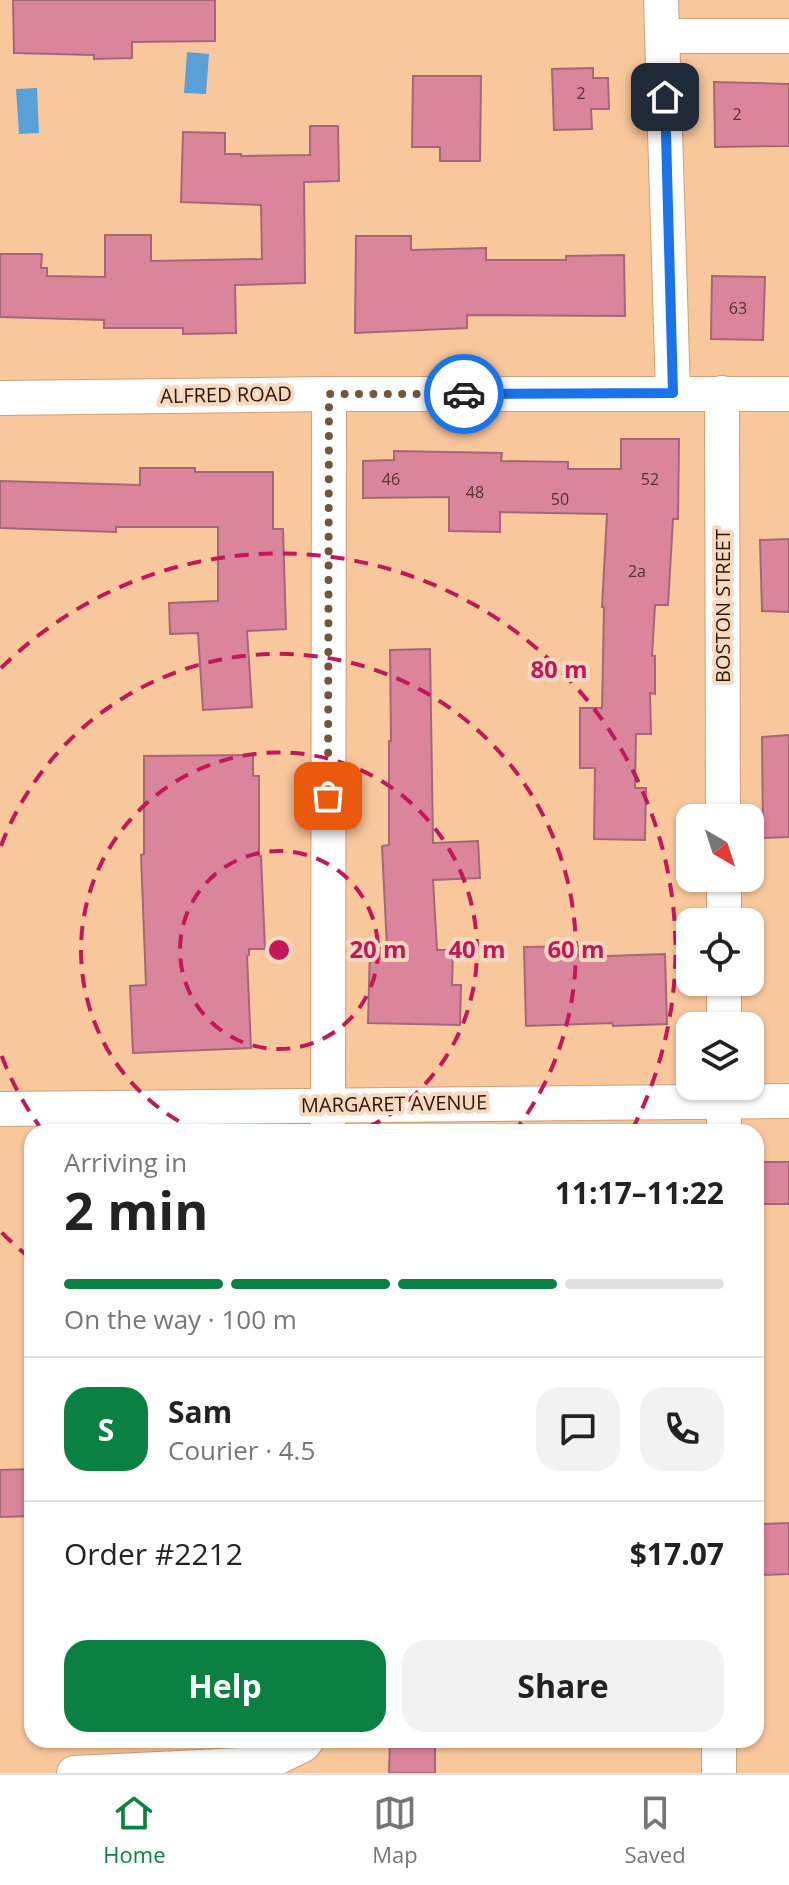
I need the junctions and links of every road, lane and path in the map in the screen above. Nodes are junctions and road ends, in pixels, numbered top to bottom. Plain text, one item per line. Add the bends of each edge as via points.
1 (661, 0) edge
2 (663, 36) junction
3 (789, 36) edge
4 (673, 393) junction
5 (722, 393) junction
6 (329, 394) junction
7 (789, 394) edge
8 (0, 398) edge
9 (723, 804) edge
10 (789, 1101) edge
11 (724, 1106) edge
12 (0, 1109) edge
13 (328, 1118) edge
14 (297, 1748) edge
15 (719, 1748) edge
16 (74, 1773) edge
17 (719, 1773) edge

1 - 2 street
2 - 3 street
2 - 4 street
4 - 5 street, ALFRED ROAD
4 - 6 street, ALFRED ROAD
5 - 7 street, ALFRED ROAD
5 - 9 street, BOSTON STREET
6 - 8 street, ALFRED ROAD
6 - 13 street
10 - 11 street, MARGARET AVENUE
11 - 13 street, MARGARET AVENUE
12 - 13 street, MARGARET AVENUE
14 - 16 street via 264,1764
15 - 17 street

